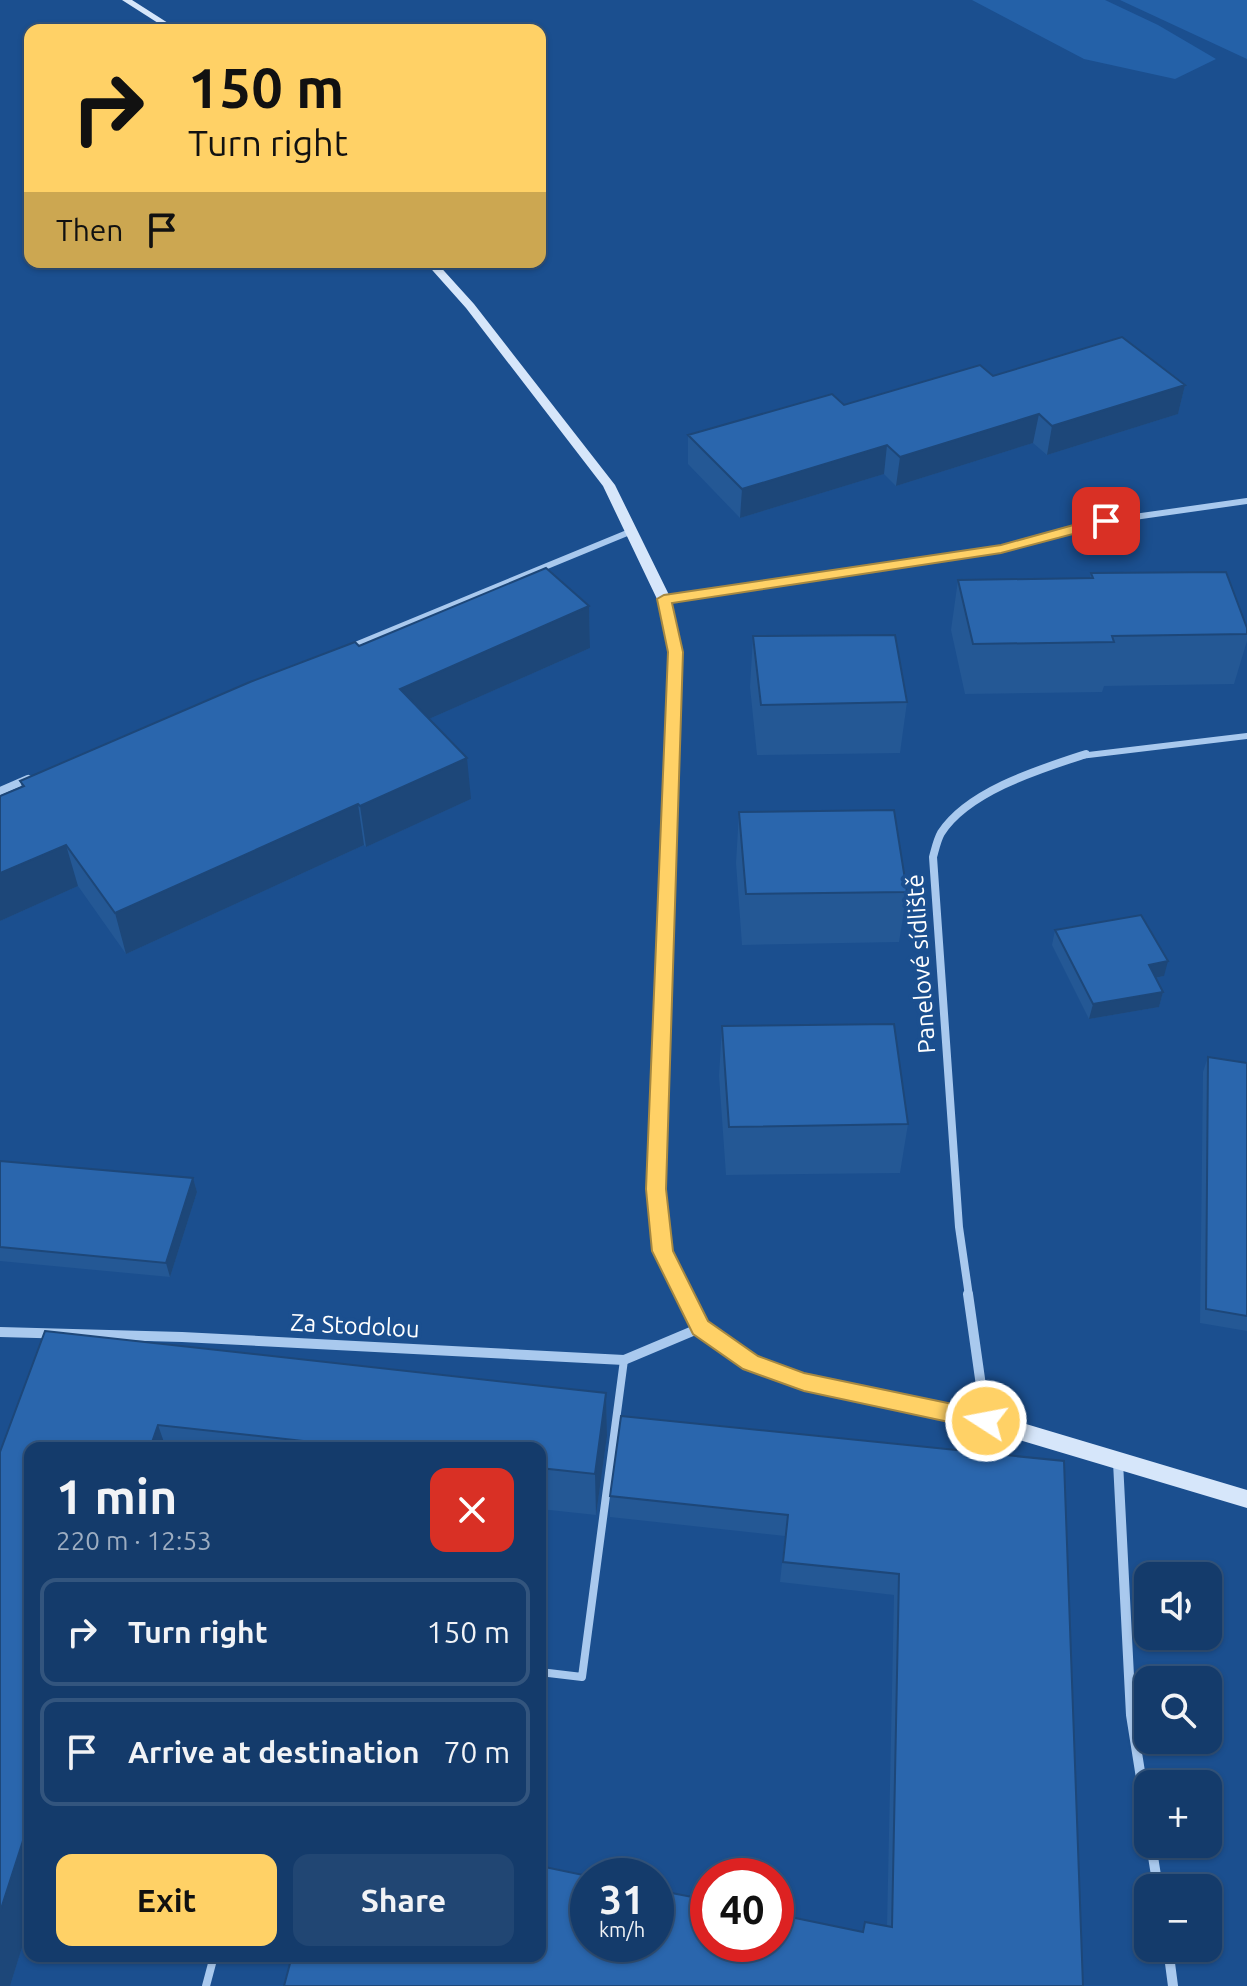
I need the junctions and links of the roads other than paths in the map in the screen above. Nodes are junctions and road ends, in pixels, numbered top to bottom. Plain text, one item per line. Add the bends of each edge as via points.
1 (126, 0) edge
2 (165, 24) edge
3 (435, 268) edge
4 (1247, 501) edge
5 (632, 531) junction
6 (664, 599) junction
7 (338, 652) edge
8 (1247, 736) edge
9 (44, 773) edge
10 (0, 791) edge
11 (701, 1327) junction
12 (0, 1332) edge
13 (624, 1360) junction
14 (986, 1421) junction
15 (1118, 1462) junction
16 (1247, 1499) edge
17 (546, 1673) edge
18 (1140, 1770) edge
19 (212, 1962) edge
20 (1170, 1962) edge
21 (206, 1986) edge
22 (1173, 1986) edge

1 - 2 street
3 - 5 street via 609,485
4 - 6 street via 1106,521 1001,549
5 - 6 street
5 - 7 street
6 - 11 street via 675,652 656,1189 663,1251
8 - 14 street, Panelové sídliště via 1090,752 971,802 940,834 933,857 958,1212
9 - 10 street
11 - 13 street, Za Stodolou
11 - 14 street via 751,1363 804,1382
12 - 13 street, Za Stodolou
13 - 17 lane via 582,1677
14 - 15 street
15 - 16 street
15 - 18 street via 1131,1715
19 - 21 lane
20 - 22 street

